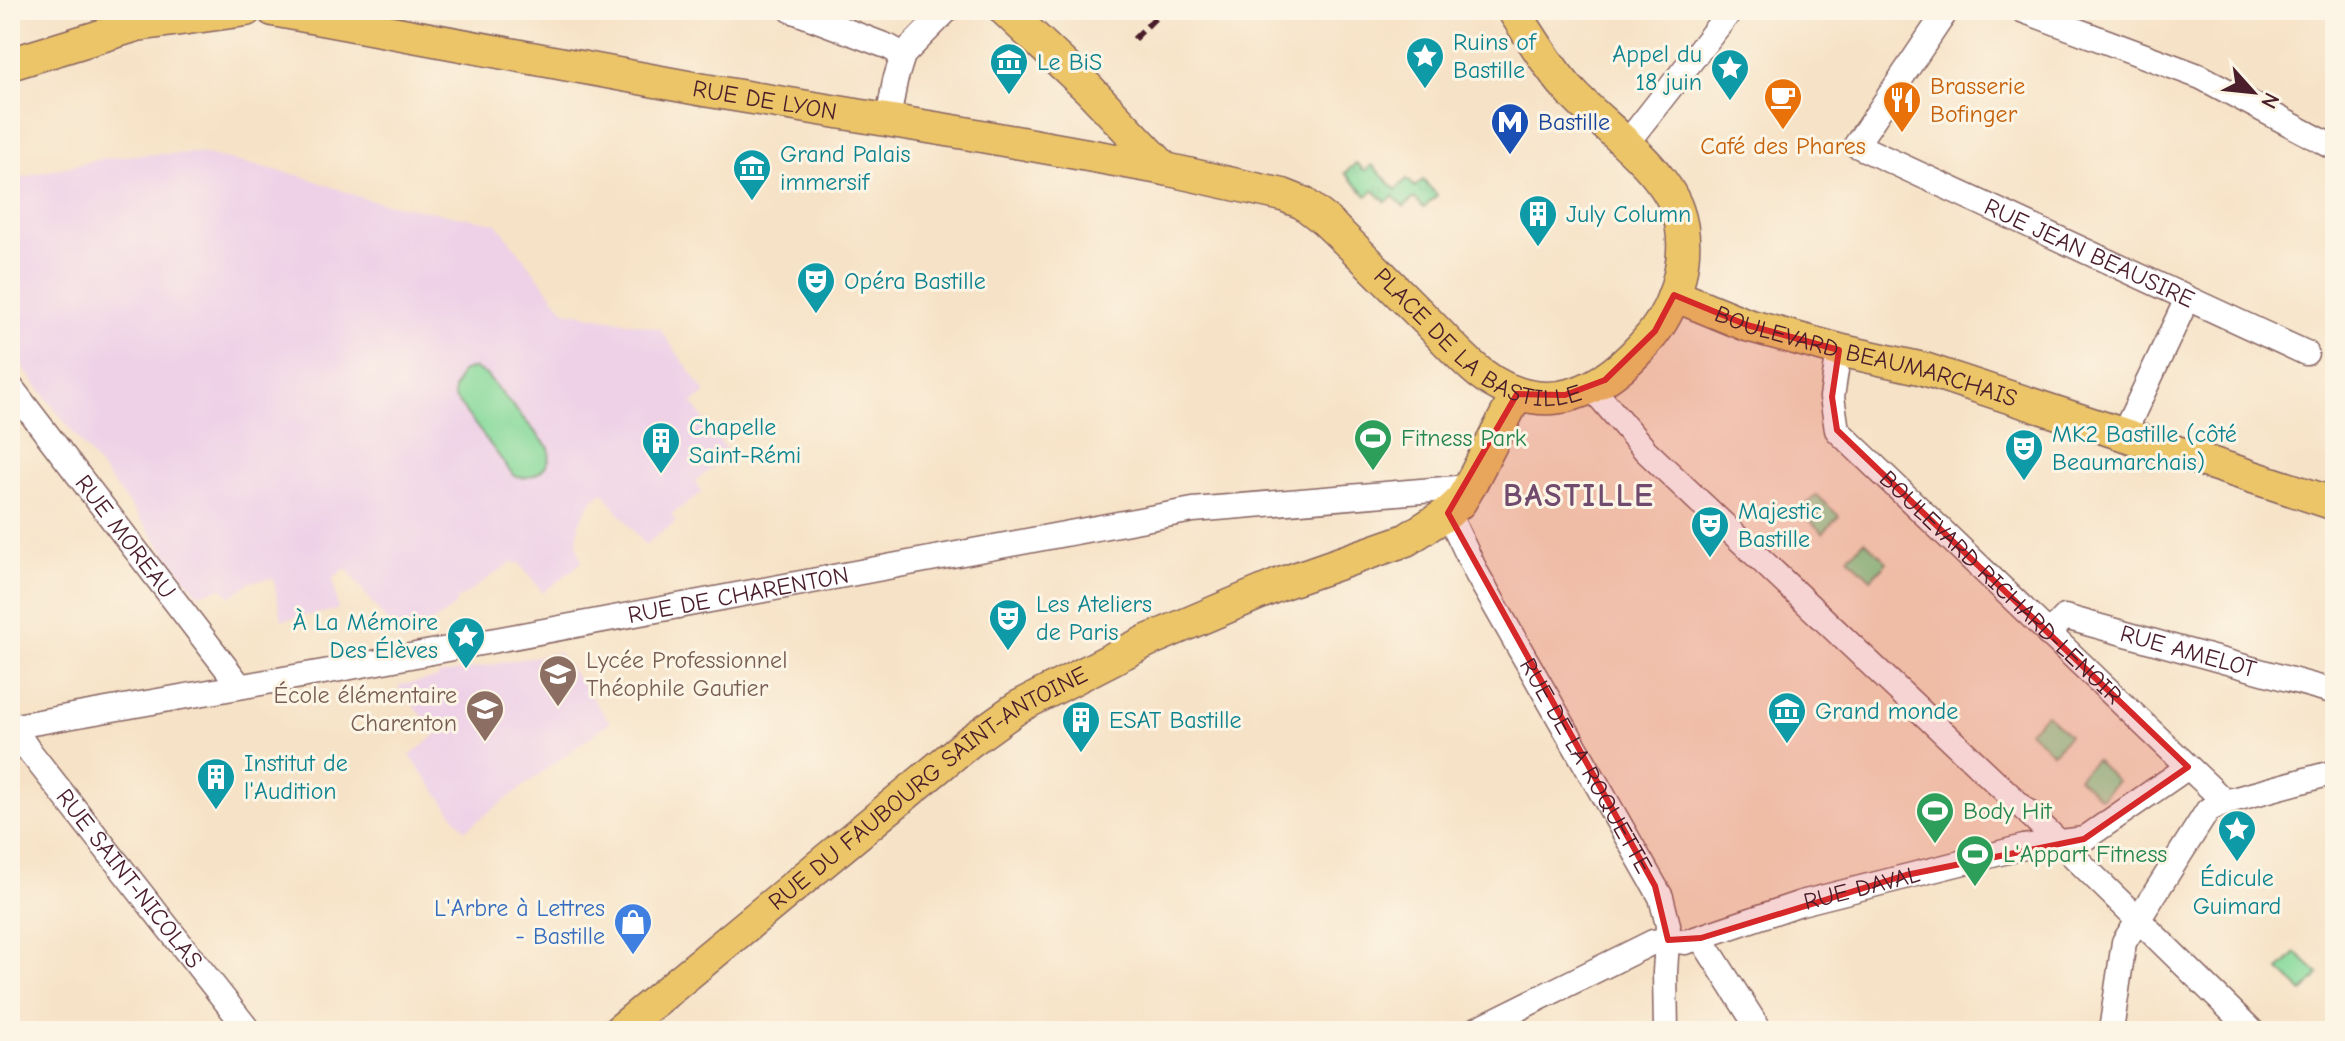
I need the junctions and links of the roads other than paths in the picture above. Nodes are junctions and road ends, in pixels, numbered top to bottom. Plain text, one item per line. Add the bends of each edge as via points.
1 (246, 10) edge
2 (273, 10) edge
3 (791, 10) edge
4 (947, 10) edge
5 (1005, 10) edge
6 (1731, 10) edge
7 (1947, 10) edge
8 (2022, 10) edge
9 (1523, 16) edge
10 (134, 17) edge
11 (903, 55) junction
12 (10, 64) edge
13 (888, 120) junction
14 (1626, 144) junction
15 (2335, 148) edge
16 (1165, 169) junction
17 (1259, 189) joint
18 (1674, 295) junction
19 (2187, 299) junction
20 (1839, 350) junction
21 (2306, 353) dead end
22 (10, 386) edge
23 (1592, 388) junction
24 (1517, 394) junction
25 (2123, 435) junction
26 (1469, 487) junction
27 (2335, 504) edge
28 (1448, 513) junction
29 (2048, 634) junction
30 (240, 686) junction
31 (2335, 692) edge
32 (11, 727) edge
33 (2188, 767) junction
34 (2335, 772) edge
35 (2225, 802) junction
36 (2059, 842) junction
37 (2137, 919) junction
38 (1701, 938) junction
39 (1668, 940) junction
40 (249, 1031) edge
41 (619, 1031) edge
42 (1473, 1031) edge
43 (1666, 1031) edge
44 (1760, 1031) edge
45 (2111, 1031) edge
46 (2252, 1031) edge

1 - 10 main road
2 - 13 main road, RUE DE LYON
3 - 11 street
4 - 11 street
5 - 16 main road
6 - 14 street
7 - 19 street, RUE JEAN BEAUSIRE via 1856,145
8 - 15 street via 2201,77
9 - 14 main road, PLACE DE LA BASTILLE via 1571,92
10 - 12 main road
11 - 13 street
13 - 16 main road, RUE DE LYON
14 - 18 main road, PLACE DE LA BASTILLE via 1665,187 1678,212 1683,257
16 - 17 main road, RUE DE LYON
17 - 24 main road, PLACE DE LA BASTILLE via 1303,203 1325,220 1471,364
18 - 20 main road, BOULEVARD BEAUMARCHAIS via 1747,325
18 - 23 main road, PLACE DE LA BASTILLE via 1655,331 1635,354
19 - 21 street
19 - 25 street, RUE JEAN BEAUSIRE
20 - 25 main road, BOULEVARD BEAUMARCHAIS via 1924,369
20 - 29 street, BOULEVARD RICHARD-LENOIR via 1832,397 1837,430
22 - 30 street, RUE MOREAU
23 - 24 main road, PLACE DE LA BASTILLE via 1543,397
23 - 36 street via 1646,451
24 - 26 main road, RUE DU FAUBOURG SAINT-ANTOINE
25 - 27 main road, BOULEVARD BEAUMARCHAIS
26 - 28 main road, RUE DU FAUBOURG SAINT-ANTOINE
26 - 30 street, RUE DE CHARENTON via 1193,510
28 - 39 street, RUE DE LA ROQUETTE via 1477,574 1655,886 1665,909
28 - 41 main road, RUE DU FAUBOURG SAINT-ANTOINE via 1406,540 1188,622 1018,707
29 - 31 street, RUE AMELOT via 2065,617
29 - 33 street, BOULEVARD RICHARD-LENOIR
30 - 32 street, RUE DE CHARENTON
32 - 40 street, RUE SAINT-NICOLAS
33 - 35 street, BOULEVARD RICHARD-LENOIR
33 - 36 street, RUE DAVAL via 2084,839
34 - 35 street
35 - 37 street via 2208,810
36 - 37 street
36 - 38 street, RUE DAVAL via 1801,903
37 - 45 street via 2124,942
37 - 46 street
38 - 39 street, RUE DAVAL
38 - 44 street
39 - 42 street, RUE DAVAL via 1653,942
39 - 43 street, RUE DE LA ROQUETTE

